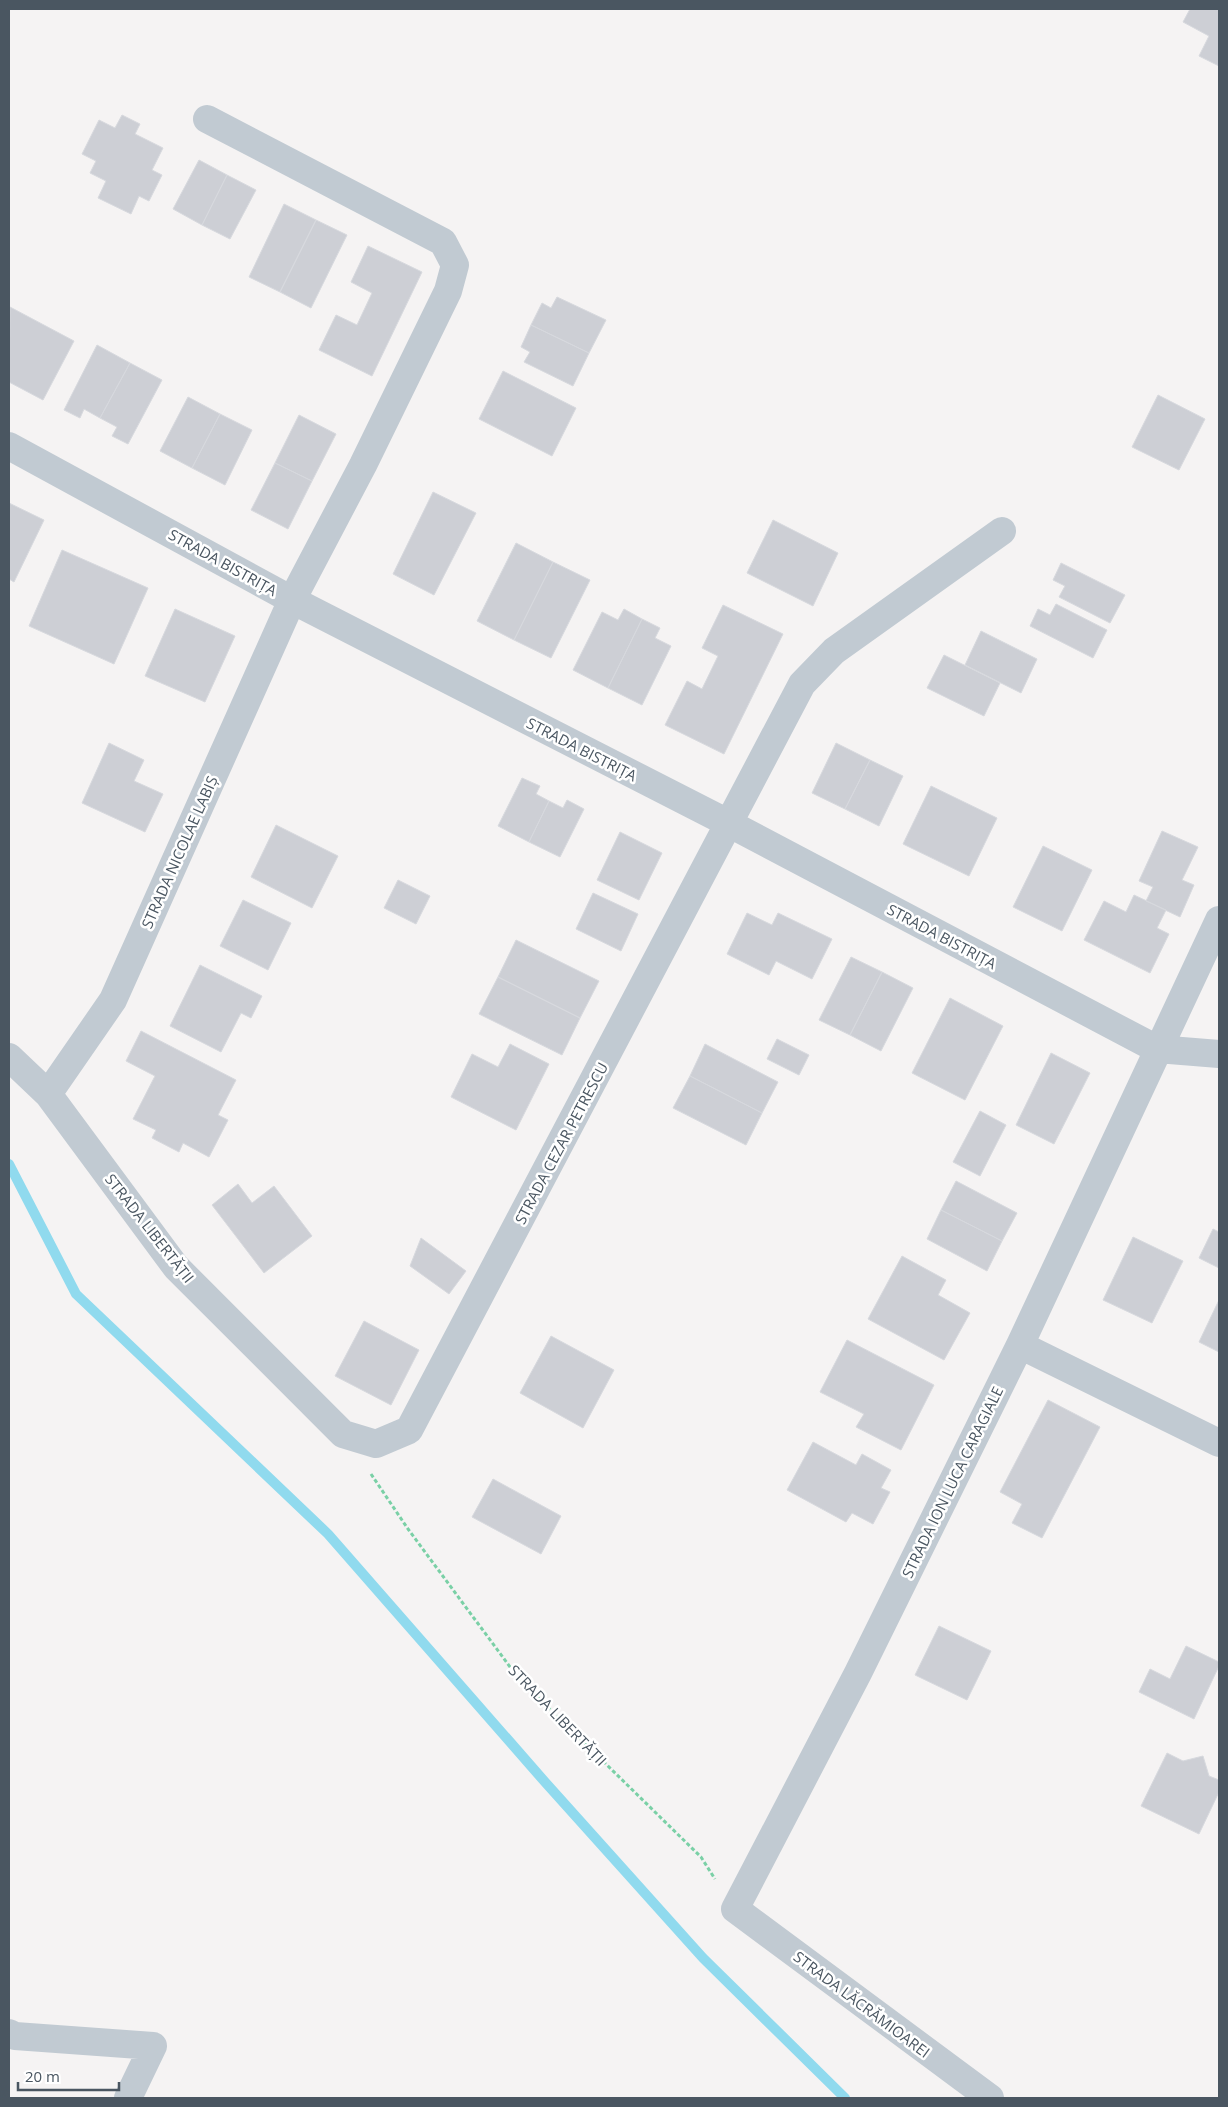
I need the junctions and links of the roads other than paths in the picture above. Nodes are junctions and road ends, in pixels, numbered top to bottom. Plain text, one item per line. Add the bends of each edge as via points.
1 (207, 119) dead end
2 (9, 446) edge
3 (1002, 531) dead end
4 (292, 600) junction
5 (730, 824) junction
6 (1219, 920) edge
7 (1157, 1049) junction
8 (1219, 1054) edge
9 (9, 1057) edge
10 (48, 1094) junction
11 (1020, 1345) junction
12 (1219, 1443) edge
13 (376, 1444) joint
14 (735, 1909) joint
15 (9, 2034) edge
16 (128, 2098) edge
17 (990, 2098) edge

1 - 4 street, STRADA NICOLAE LABIȘ via 443,242 455,265 444,300
2 - 4 street, STRADA BISTRIȚA
3 - 5 street, STRADA CEZAR PETRESCU via 834,651 802,684
4 - 5 street, STRADA BISTRIȚA
4 - 10 street, STRADA NICOLAE LABIȘ via 113,1000
5 - 7 street, STRADA BISTRIȚA
5 - 13 street, STRADA CEZAR PETRESCU via 409,1430
6 - 7 street, STRADA ION LUCA CARAGIALE
7 - 8 street
7 - 11 street, STRADA ION LUCA CARAGIALE
9 - 10 street, STRADA LIBERTĂȚII
10 - 13 street, STRADA LIBERTĂȚII via 176,1267 344,1434
11 - 12 street
11 - 14 street, STRADA ION LUCA CARAGIALE via 858,1673
14 - 17 street, STRADA LĂCRĂMIOAREI
15 - 16 street via 153,2046

